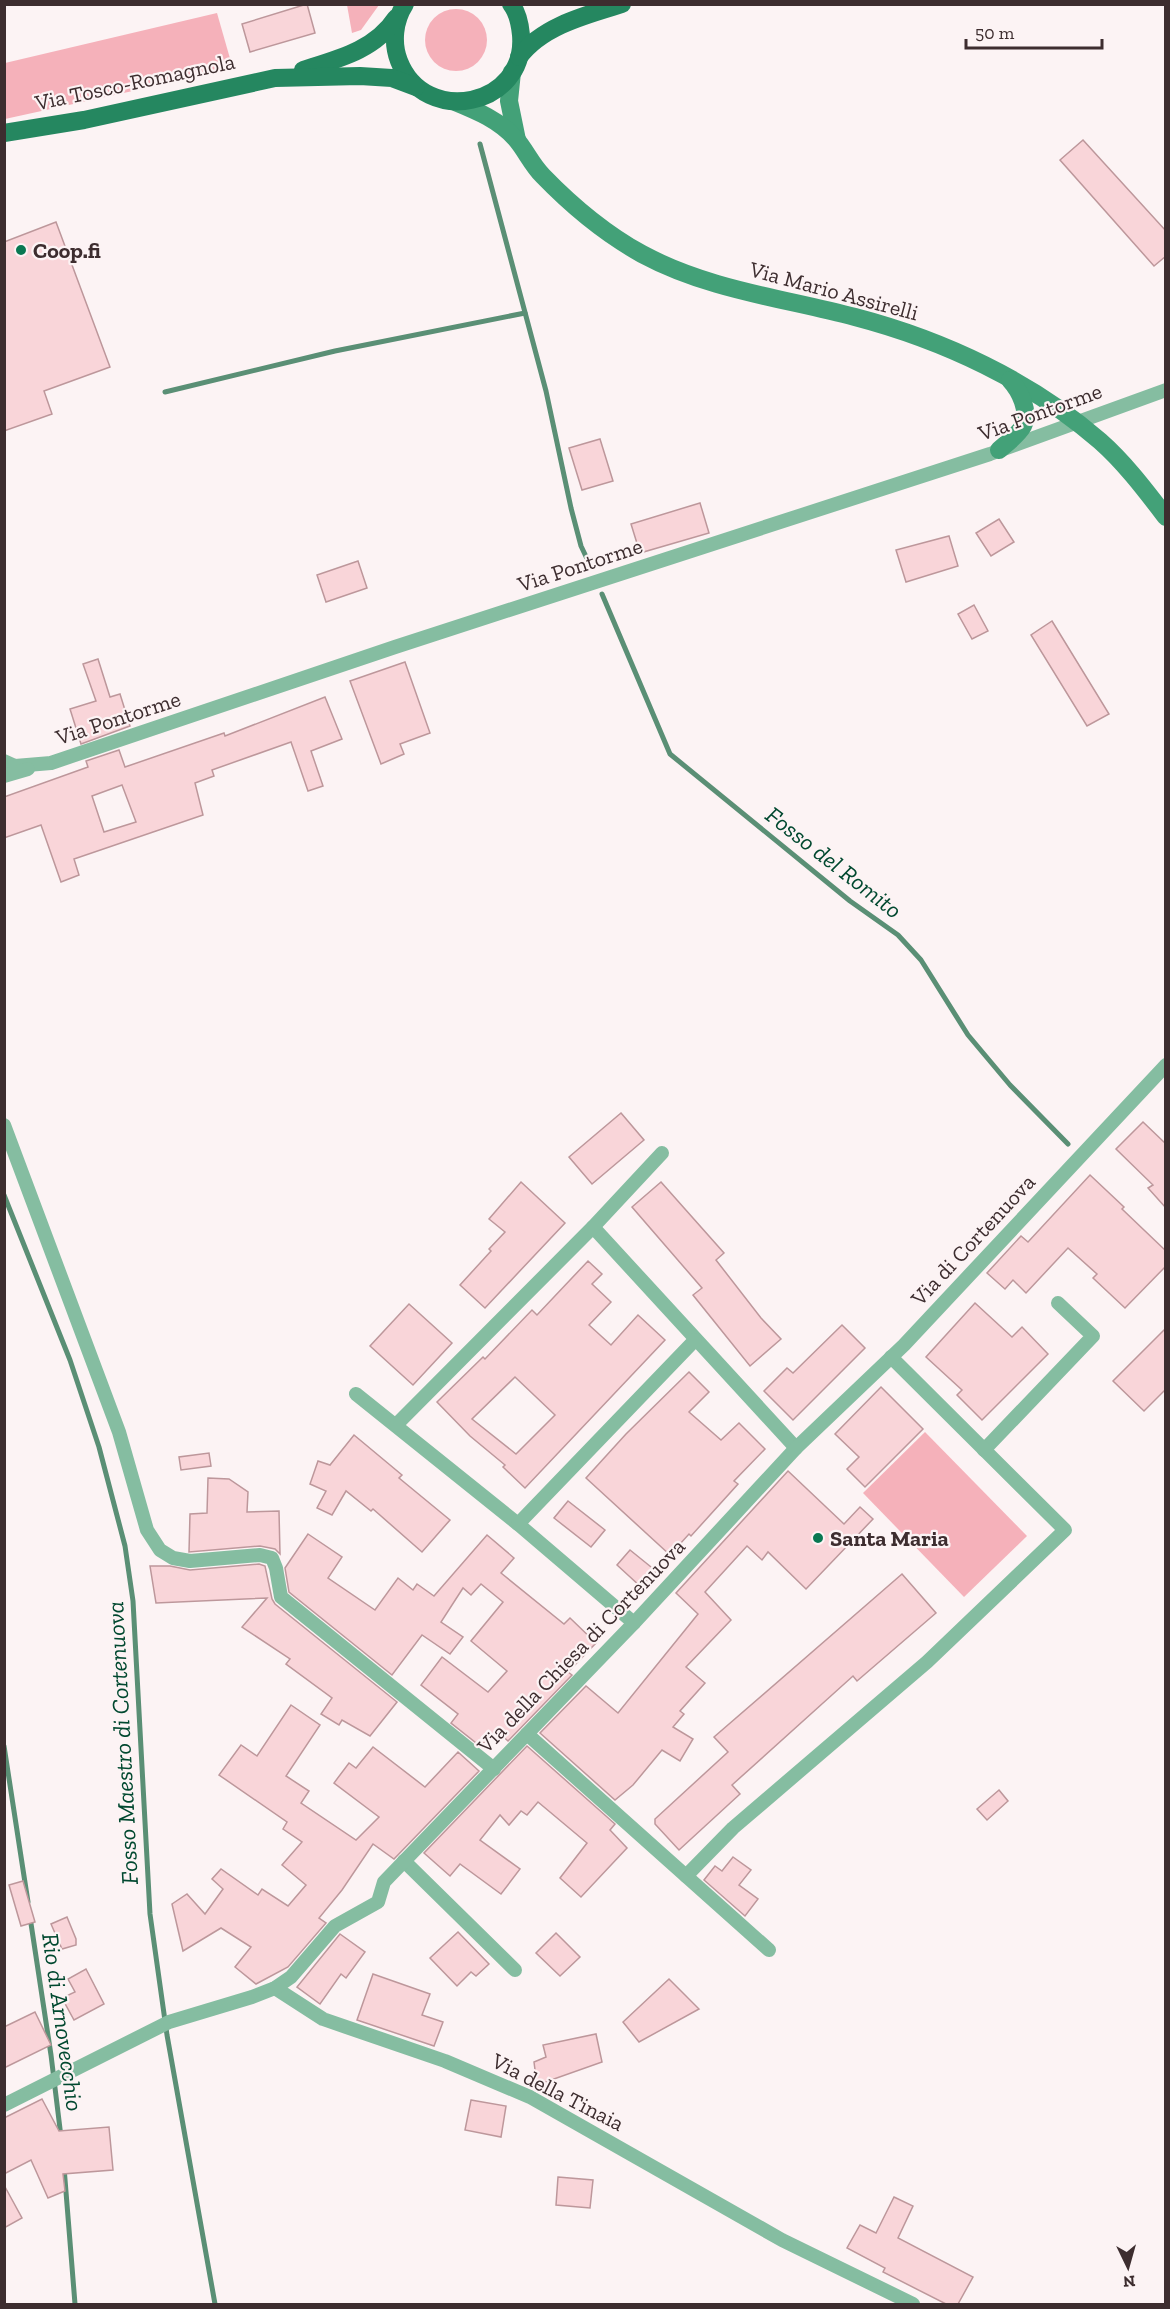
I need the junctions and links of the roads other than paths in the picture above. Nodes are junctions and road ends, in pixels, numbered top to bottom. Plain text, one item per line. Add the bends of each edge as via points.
1 (511, 4) edge
2 (622, 4) edge
3 (402, 8) edge
4 (515, 65) junction
5 (275, 78) junction
6 (416, 87) junction
7 (454, 102) junction
8 (4, 133) edge
9 (517, 140) junction
10 (1007, 377) junction
11 (1166, 390) edge
12 (1076, 422) junction
13 (999, 450) junction
14 (1166, 517) edge
15 (4, 760) edge
16 (51, 762) junction
17 (4, 776) edge
18 (1166, 1065) edge
19 (4, 1125) edge
20 (662, 1153) dead end
21 (593, 1227) junction
22 (1058, 1303) dead end
23 (695, 1341) junction
24 (891, 1357) junction
25 (356, 1394) dead end
26 (396, 1425) junction
27 (806, 1438) joint
28 (795, 1448) junction
29 (984, 1450) junction
30 (518, 1524) junction
31 (634, 1623) junction
32 (527, 1734) junction
33 (494, 1768) junction
34 (404, 1861) junction
35 (686, 1876) junction
36 (769, 1950) dead end
37 (515, 1970) dead end
38 (275, 1988) junction
39 (4, 2105) edge
40 (913, 2304) edge

1 - 4 main road via 522,41
2 - 4 main road, Via Tosco-Romagnola via 558,26 533,41
3 - 5 main road, Via Tosco-Romagnola via 388,30 368,46
3 - 6 main road, Via Tosco-Romagnola via 394,32 396,52 403,71
4 - 7 main road, Via Tosco-Romagnola via 501,86 487,95
4 - 9 street via 509,101
5 - 6 main road, Via Tosco-Romagnola via 360,75 392,78
5 - 8 main road, Via Tosco-Romagnola via 84,120
6 - 7 main road, Via Tosco-Romagnola via 434,98
7 - 9 street via 486,115
9 - 10 street, Via Mario Assirelli via 540,173 580,213 673,269 705,282 911,334
10 - 12 street, Via Mario Assirelli
10 - 13 street via 1020,395 1024,421 1017,434
11 - 12 street, Via Pontorme
12 - 13 street, Via Pontorme
12 - 14 street, Via Mario Assirelli via 1123,465
13 - 16 street, Via Pontorme
15 - 16 street, Via Pontorme via 15,766
16 - 17 street
18 - 24 street, Via di Cortenuova
19 - 33 street via 119,1432 147,1530 160,1550 173,1558 190,1561 260,1555 272,1558 281,1597
20 - 21 street
21 - 23 street
21 - 26 street
22 - 29 street via 1093,1336
23 - 28 street
23 - 30 street
24 - 27 street, Via di Cortenuova
24 - 29 street
25 - 26 street
26 - 30 street
27 - 28 street, Via della Chiesa di Cortenuova
28 - 31 street, Via della Chiesa di Cortenuova
29 - 35 street via 1065,1530 927,1662 733,1828
30 - 31 street
31 - 32 street, Via della Chiesa di Cortenuova
32 - 33 street, Via della Chiesa di Cortenuova
32 - 35 street
33 - 34 street, Via della Chiesa di Cortenuova
34 - 37 street
34 - 38 street, Via della Chiesa di Cortenuova via 384,1882 378,1902 335,1926 291,1977
35 - 36 street
38 - 39 street via 163,2025
38 - 40 street, Via della Tinaia via 323,2019 445,2061 530,2097 782,2240

